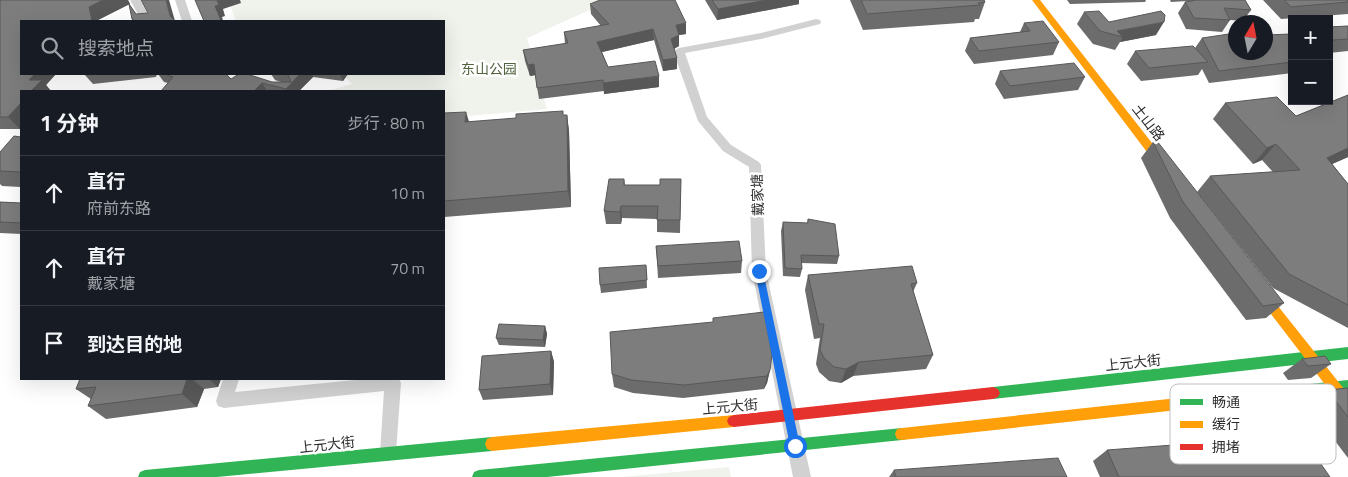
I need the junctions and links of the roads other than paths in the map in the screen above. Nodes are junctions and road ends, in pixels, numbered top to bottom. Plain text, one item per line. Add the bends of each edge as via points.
1 (135, 0) edge
2 (180, 0) edge
3 (1036, 0) edge
4 (146, 20) edge
5 (187, 20) edge
6 (816, 22) dead end
7 (1173, 178) edge
8 (1251, 279) edge
9 (1348, 353) edge
10 (1311, 357) junction
11 (231, 380) edge
12 (1332, 384) edge
13 (1336, 389) edge
14 (1348, 404) edge
15 (1170, 406) edge
16 (789, 416) junction
17 (795, 446) junction
18 (388, 453) junction
19 (145, 477) edge
20 (479, 477) edge
21 (802, 477) edge

1 - 4 street
2 - 5 street
3 - 7 main road, 土山路
6 - 16 street, 戴家塘 via 679,51 702,118 727,148 756,165 759,271
8 - 10 main road
9 - 10 main road, 上元大街
10 - 12 main road
10 - 16 main road, 上元大街
11 - 18 street via 224,401 393,383
13 - 14 main road
15 - 17 main road
16 - 17 street
16 - 18 main road, 上元大街
17 - 20 main road
17 - 21 street
18 - 19 main road, 上元大街

